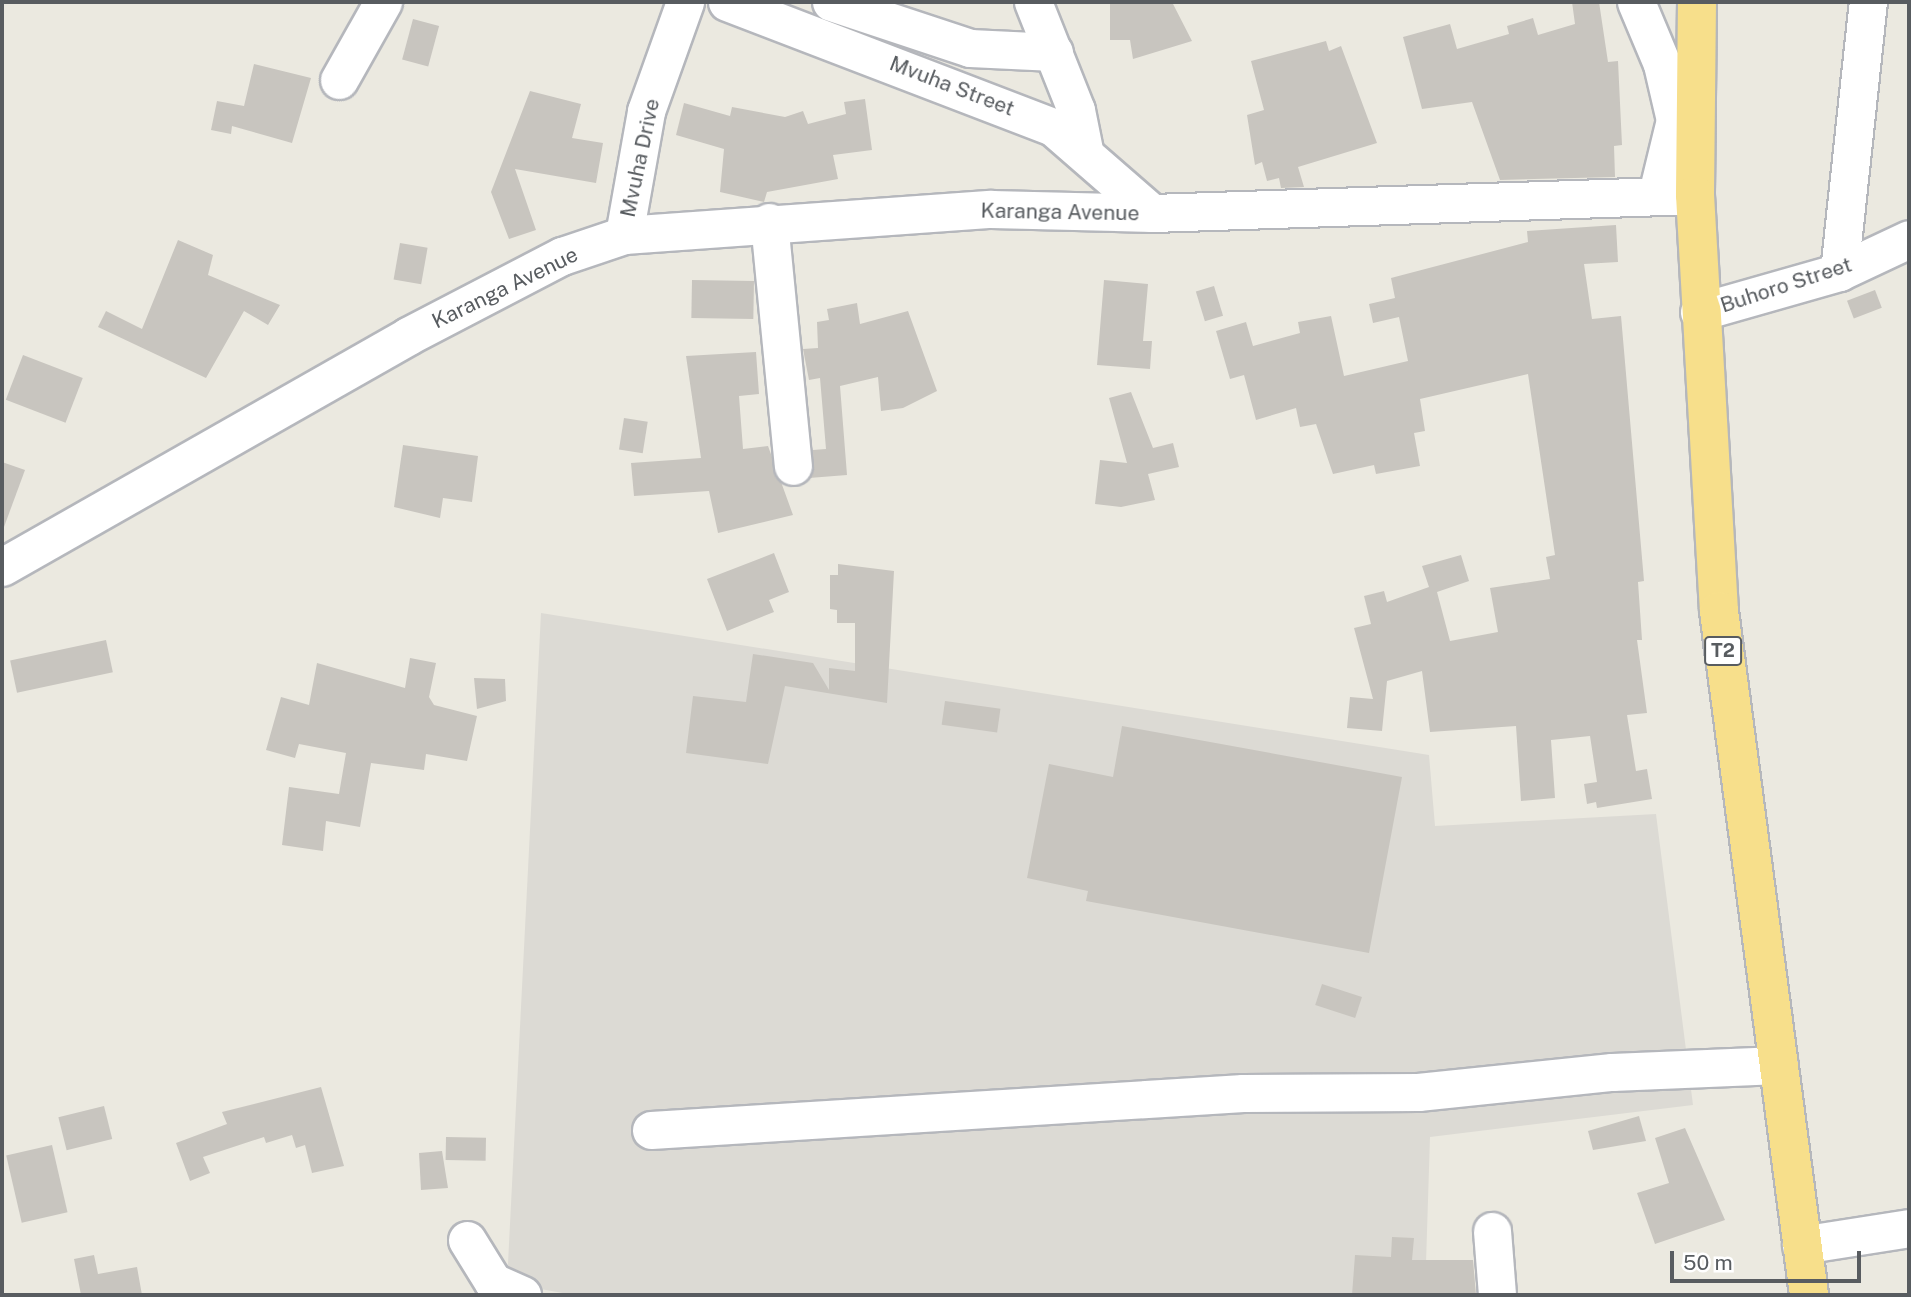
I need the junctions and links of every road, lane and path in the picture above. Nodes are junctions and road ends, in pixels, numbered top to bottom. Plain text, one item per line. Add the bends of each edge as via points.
1 (383, 2) edge
2 (685, 2) edge
3 (727, 2) edge
4 (831, 2) edge
5 (1033, 2) edge
6 (1636, 2) edge
7 (1697, 2) edge
8 (1868, 2) edge
9 (1054, 52) junction
10 (339, 80) dead end
11 (1084, 150) junction
12 (1657, 194) junction
13 (1695, 195) junction
14 (1153, 213) junction
15 (769, 222) junction
16 (624, 235) junction
17 (1909, 239) edge
18 (1839, 272) junction
19 (1699, 312) junction
20 (793, 466) dead end
21 (2, 567) edge
22 (1779, 1065) junction
23 (651, 1130) dead end
24 (1909, 1228) edge
25 (1492, 1231) dead end
26 (467, 1240) dead end
27 (1801, 1275) edge
28 (522, 1295) edge
29 (1497, 1295) edge

1 - 10 street
2 - 16 street, Mvuha Drive via 646,111
3 - 11 street, Mvuha Street via 1003,103
4 - 9 street via 970,48
5 - 9 street
6 - 12 street via 1662,64 1675,120
7 - 13 highway, T2
8 - 18 street
9 - 11 street
11 - 14 street, Mvuha Street
12 - 13 street, Karanga Avenue
12 - 14 street, Karanga Avenue
13 - 19 highway, T2
14 - 15 street, Karanga Avenue via 991,209
15 - 16 street, Karanga Avenue
15 - 20 street
16 - 21 street, Karanga Avenue via 562,256 408,336
17 - 18 street, Buhoro Street
18 - 19 street, Buhoro Street
19 - 22 highway, T2 via 1718,611
22 - 23 street via 1612,1072 1418,1092 1243,1093
22 - 27 highway, T2
24 - 27 street
25 - 29 street
26 - 28 street via 493,1282

